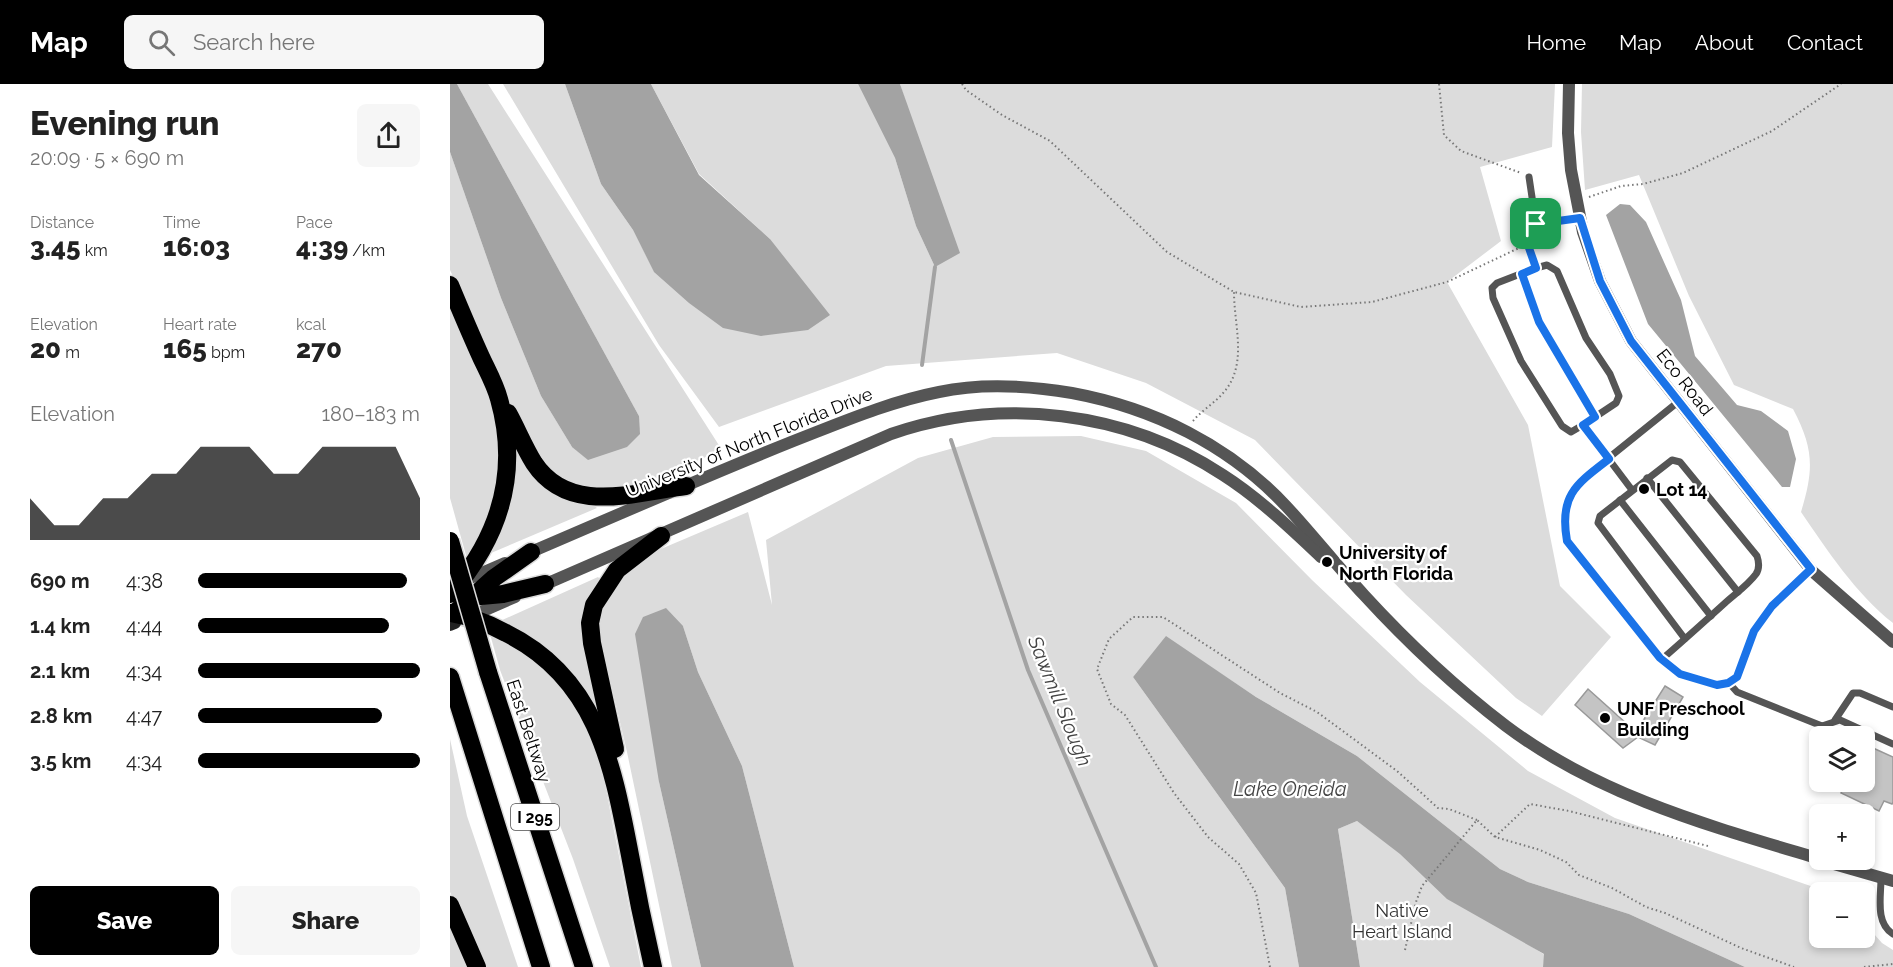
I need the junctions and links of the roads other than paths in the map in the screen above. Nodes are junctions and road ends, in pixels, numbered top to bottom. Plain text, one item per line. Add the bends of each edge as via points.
1 (1569, 84) edge
2 (1530, 177) road end
3 (1580, 218) junction
4 (1536, 224) junction
5 (1536, 268) junction
6 (1522, 274) junction
7 (450, 285) edge
8 (499, 397) junction
9 (1678, 402) junction
10 (1595, 417) junction
11 (1583, 425) junction
12 (1609, 459) junction
13 (1647, 478) junction
14 (686, 486) junction
15 (1632, 490) junction
16 (1620, 500) junction
17 (661, 536) junction
18 (450, 541) edge
19 (531, 552) joint
20 (1811, 569) junction
21 (545, 585) junction
22 (456, 591) edge
23 (1738, 592) junction
24 (1362, 594) junction
25 (1711, 616) junction
26 (455, 618) edge
27 (1685, 639) junction
28 (1893, 642) edge
29 (1662, 660) junction
30 (451, 680) edge
31 (1728, 683) junction
32 (1893, 707) edge
33 (1835, 720) junction
34 (1822, 726) joint
35 (1893, 744) edge
36 (616, 784) junction
37 (498, 834) junction
38 (1809, 856) edge
39 (1855, 870) edge
40 (1887, 880) edge
41 (450, 905) edge
42 (1893, 934) edge
43 (477, 967) edge
44 (541, 967) edge
45 (546, 967) edge
46 (584, 967) edge
47 (653, 967) edge

1 - 3 street, Eco Road via 1568,133
2 - 4 lane
3 - 4 lane
3 - 9 street, Eco Road via 1594,265 1631,341
4 - 5 lane via 1531,228 1529,244
5 - 6 lane
5 - 10 lane via 1547,265 1557,271 1586,338 1617,386 1616,403
6 - 10 lane via 1539,322
6 - 11 lane via 1492,288 1501,320 1521,361 1565,430 1574,431
7 - 8 highway
8 - 14 highway via 535,464 568,491 603,498
8 - 22 highway via 507,437 503,495 481,555
9 - 12 lane
9 - 20 street, Eco Road
10 - 11 lane
11 - 12 lane
12 - 15 lane
12 - 29 lane via 1570,493 1564,521 1567,541
13 - 15 lane
13 - 23 lane
13 - 23 lane via 1669,460 1680,462 1757,556 1758,570
14 - 19 street, University of North Florida Drive
14 - 24 street, University of North Florida Drive via 855,417 942,391 1050,389 1151,413 1228,455 1266,486
15 - 16 lane
16 - 25 lane
16 - 27 lane via 1600,516 1598,526
17 - 21 street, University of North Florida Drive
17 - 24 street, University of North Florida Drive via 839,455 911,427 1005,413 1053,415 1119,426 1185,452 1262,503
17 - 36 highway via 616,570 594,605 590,623 616,754
18 - 46 highway, East Beltway / I 295, bridge via 488,672
19 - 22 highway
20 - 28 street, Eco Road
20 - 31 lane via 1772,606 1754,631 1737,677
21 - 22 highway via 503,594
21 - 26 street, University of North Florida Drive
22 - 26 highway
23 - 25 lane
24 - 38 street, University of North Florida Drive via 1437,668 1533,744 1580,771 1674,814
25 - 27 lane
26 - 36 highway via 524,642 549,660 568,680 595,723
27 - 29 lane
29 - 31 lane via 1697,681
30 - 37 highway, I 295
31 - 34 lane via 1737,692
32 - 33 lane via 1852,693
33 - 34 lane
33 - 35 lane
36 - 47 highway
37 - 44 highway, I 295
37 - 45 highway, I 295
39 - 40 street, University of North Florida Drive
40 - 42 lane via 1880,912 1883,926
41 - 43 highway

